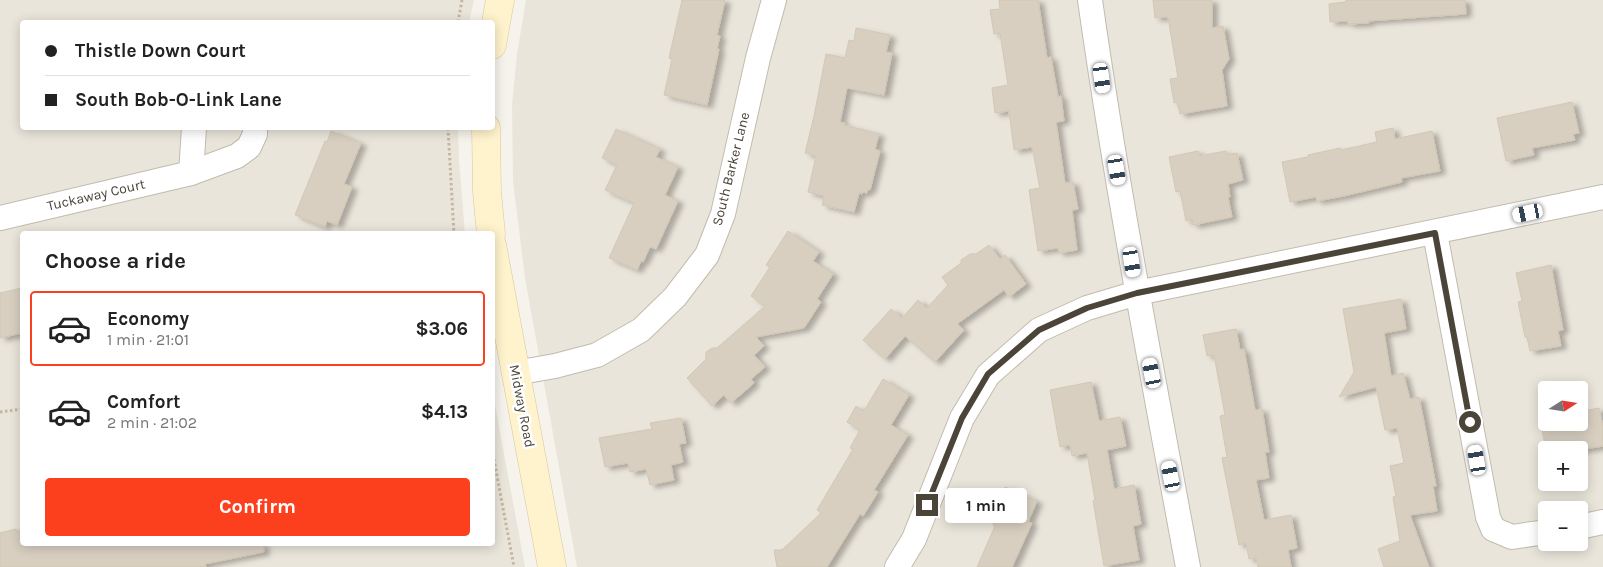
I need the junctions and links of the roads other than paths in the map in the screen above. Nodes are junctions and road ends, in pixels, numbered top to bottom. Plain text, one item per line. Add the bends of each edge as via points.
1 (500, 0) edge
2 (774, 0) edge
3 (1090, 0) edge
4 (495, 28) edge
5 (194, 130) edge
6 (255, 130) edge
7 (486, 130) edge
8 (191, 173) junction
9 (1603, 197) edge
10 (0, 218) edge
11 (491, 231) edge
12 (1435, 233) junction
13 (495, 262) edge
14 (1137, 293) junction
15 (515, 373) junction
16 (1603, 522) edge
17 (1588, 525) edge
18 (1538, 533) edge
19 (552, 567) edge
20 (897, 567) edge
21 (1188, 567) edge

1 - 4 main road
2 - 15 street, South Barker Lane via 723,214 706,255 675,297 641,330 597,355
3 - 14 street
5 - 8 street
6 - 8 street, Tuckaway Court via 249,147 237,156
7 - 11 main road
8 - 10 street, Tuckaway Court
9 - 12 street
12 - 14 street
12 - 18 street via 1488,517 1493,529 1512,537
13 - 15 main road, Midway Road
14 - 20 street via 1087,308 1039,330 988,374 962,418 914,539
14 - 21 street
15 - 19 main road, Midway Road
16 - 17 street

